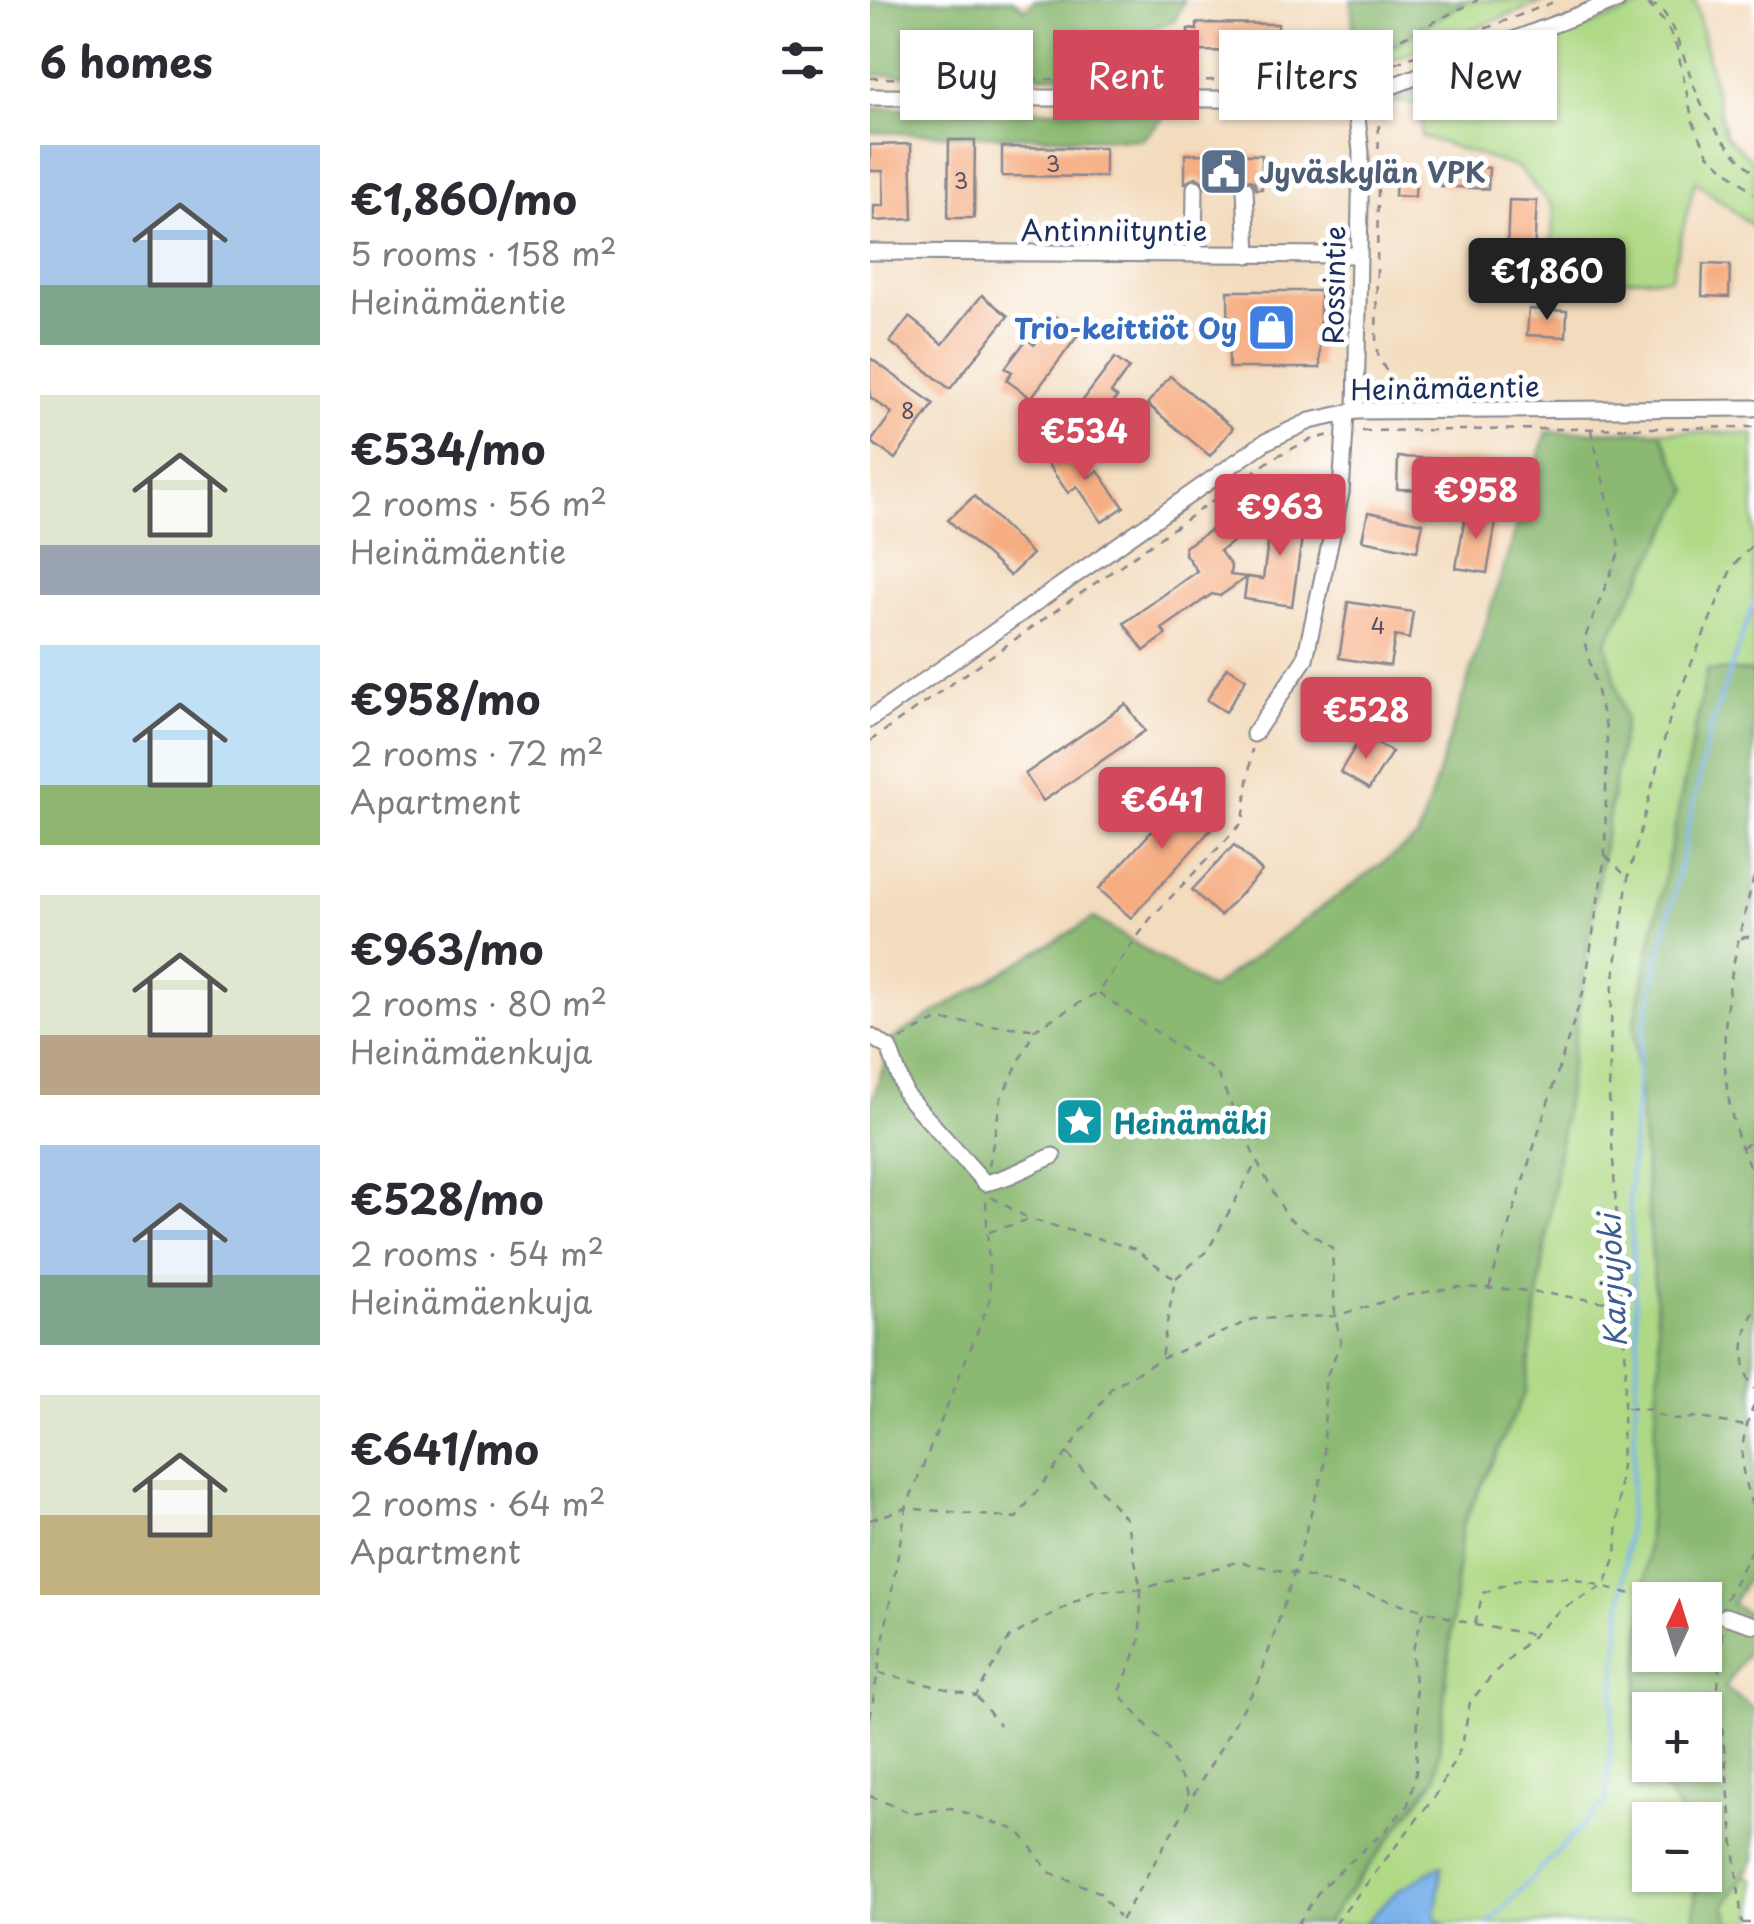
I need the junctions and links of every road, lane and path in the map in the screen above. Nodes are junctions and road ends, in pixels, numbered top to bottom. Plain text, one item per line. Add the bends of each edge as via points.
1 (1478, 0) edge
2 (1560, 0) edge
3 (1618, 0) edge
4 (1393, 42) edge
5 (1393, 65) edge
6 (870, 78) edge
7 (1219, 80) edge
8 (1393, 87) edge
9 (870, 96) edge
10 (1219, 99) edge
11 (1357, 120) edge
12 (1379, 120) edge
13 (1754, 172) edge
14 (1195, 188) dead end
15 (1245, 188) dead end
16 (1754, 193) edge
17 (870, 252) edge
18 (1194, 254) junction
19 (1248, 255) junction
20 (1359, 256) junction
21 (1754, 408) edge
22 (1398, 411) junction
23 (1351, 412) junction
24 (1591, 427) junction
25 (1754, 427) edge
26 (1346, 431) junction
27 (1754, 542) edge
28 (870, 719) edge
29 (1254, 734) joint
30 (870, 740) edge
31 (1605, 855) junction
32 (1754, 876) edge
33 (1628, 878) junction
34 (1754, 936) edge
35 (1740, 938) junction
36 (1098, 992) junction
37 (1034, 1029) junction
38 (870, 1036) edge
39 (888, 1048) junction
40 (1754, 1138) edge
41 (1740, 1149) junction
42 (1053, 1156) dead end
43 (1257, 1162) junction
44 (1754, 1176) edge
45 (986, 1183) junction
46 (1030, 1219) junction
47 (987, 1232) junction
48 (1175, 1278) junction
49 (1489, 1288) junction
50 (1622, 1304) junction
51 (1754, 1312) edge
52 (1335, 1316) junction
53 (1161, 1360) junction
54 (1754, 1389) edge
55 (1754, 1406) edge
56 (1624, 1408) junction
57 (1746, 1426) junction
58 (1067, 1453) junction
59 (906, 1508) junction
60 (1754, 1512) edge
61 (870, 1520) edge
62 (1754, 1546) edge
63 (1294, 1573) junction
64 (1605, 1584) junction
65 (1141, 1589) junction
66 (1632, 1595) edge
67 (1424, 1610) junction
68 (1725, 1616) junction
69 (1475, 1624) junction
70 (1754, 1625) edge
71 (1534, 1635) junction
72 (878, 1672) junction
73 (976, 1696) junction
74 (870, 1718) edge
75 (999, 1726) dead end
76 (870, 1796) edge
77 (1191, 1801) junction
78 (1120, 1922) edge
79 (1754, 1923) edge
80 (1298, 1924) edge
81 (1335, 1924) edge
82 (1742, 1924) edge

1 - 4 path
2 - 5 path
3 - 8 street
6 - 7 path
9 - 10 street
11 - 20 street, Rossintie
12 - 22 path via 1376,346 1398,392
13 - 16 path via 1706,115 1676,30 1660,7 1648,4 1677,48 1693,122 1708,154
14 - 18 street
15 - 19 street
17 - 18 street, Antinniityntie
18 - 19 street, Antinniityntie
19 - 20 street, Antinniityntie
20 - 23 street, Rossintie
21 - 22 street, Heinämäentie
22 - 23 street, Heinämäentie
23 - 26 street, Rossintie
23 - 28 street, Heinämäentie via 1310,421 1265,442
24 - 25 path
24 - 26 path
24 - 31 path via 1620,550 1584,640 1607,732
26 - 29 street, Rossintie via 1341,494 1304,659
26 - 30 path via 1275,457
27 - 33 path via 1732,567 1672,710
29 - 36 path via 1243,822 1150,919
31 - 33 path
31 - 49 path via 1586,986
32 - 35 path
33 - 50 path via 1612,993 1609,1095
34 - 35 path
35 - 41 path via 1723,1022 1727,1099
36 - 37 path
36 - 43 path via 1217,1072
37 - 39 path via 937,1020
37 - 45 path via 1002,1098
38 - 39 street
39 - 45 street via 906,1095
40 - 41 path
41 - 44 path
42 - 45 street
43 - 48 path via 1208,1250
43 - 52 path via 1287,1217 1332,1248
46 - 47 path
46 - 47 path via 986,1194
46 - 48 path via 1135,1249
47 - 59 path via 990,1300
48 - 53 path
49 - 50 path
49 - 52 path via 1403,1296
50 - 56 path
51 - 54 path via 1744,1336
52 - 53 path via 1253,1318
52 - 63 path via 1341,1342 1325,1380 1324,1467
53 - 58 path via 1112,1388
55 - 57 path
56 - 57 path
56 - 64 path via 1616,1556
57 - 60 path via 1741,1474
58 - 59 path via 1016,1518
58 - 65 path via 1126,1519
59 - 61 path
59 - 72 path
62 - 68 path via 1726,1598
63 - 65 path via 1237,1562
63 - 67 path
63 - 77 path via 1258,1681
64 - 66 path
64 - 69 path via 1523,1578 1484,1593
64 - 71 path via 1561,1609
65 - 73 path via 1094,1591 1010,1636
65 - 77 path via 1140,1641 1119,1694 1166,1748
67 - 69 path
67 - 80 path via 1412,1652 1418,1717 1408,1806 1320,1888
68 - 70 street
68 - 82 path via 1718,1688
69 - 71 path
71 - 81 path via 1470,1702 1462,1746 1436,1795
72 - 73 path
72 - 74 path
73 - 75 path
76 - 78 path via 913,1814 951,1808 1019,1831 1049,1872 1098,1892
77 - 78 path
79 - 82 path

